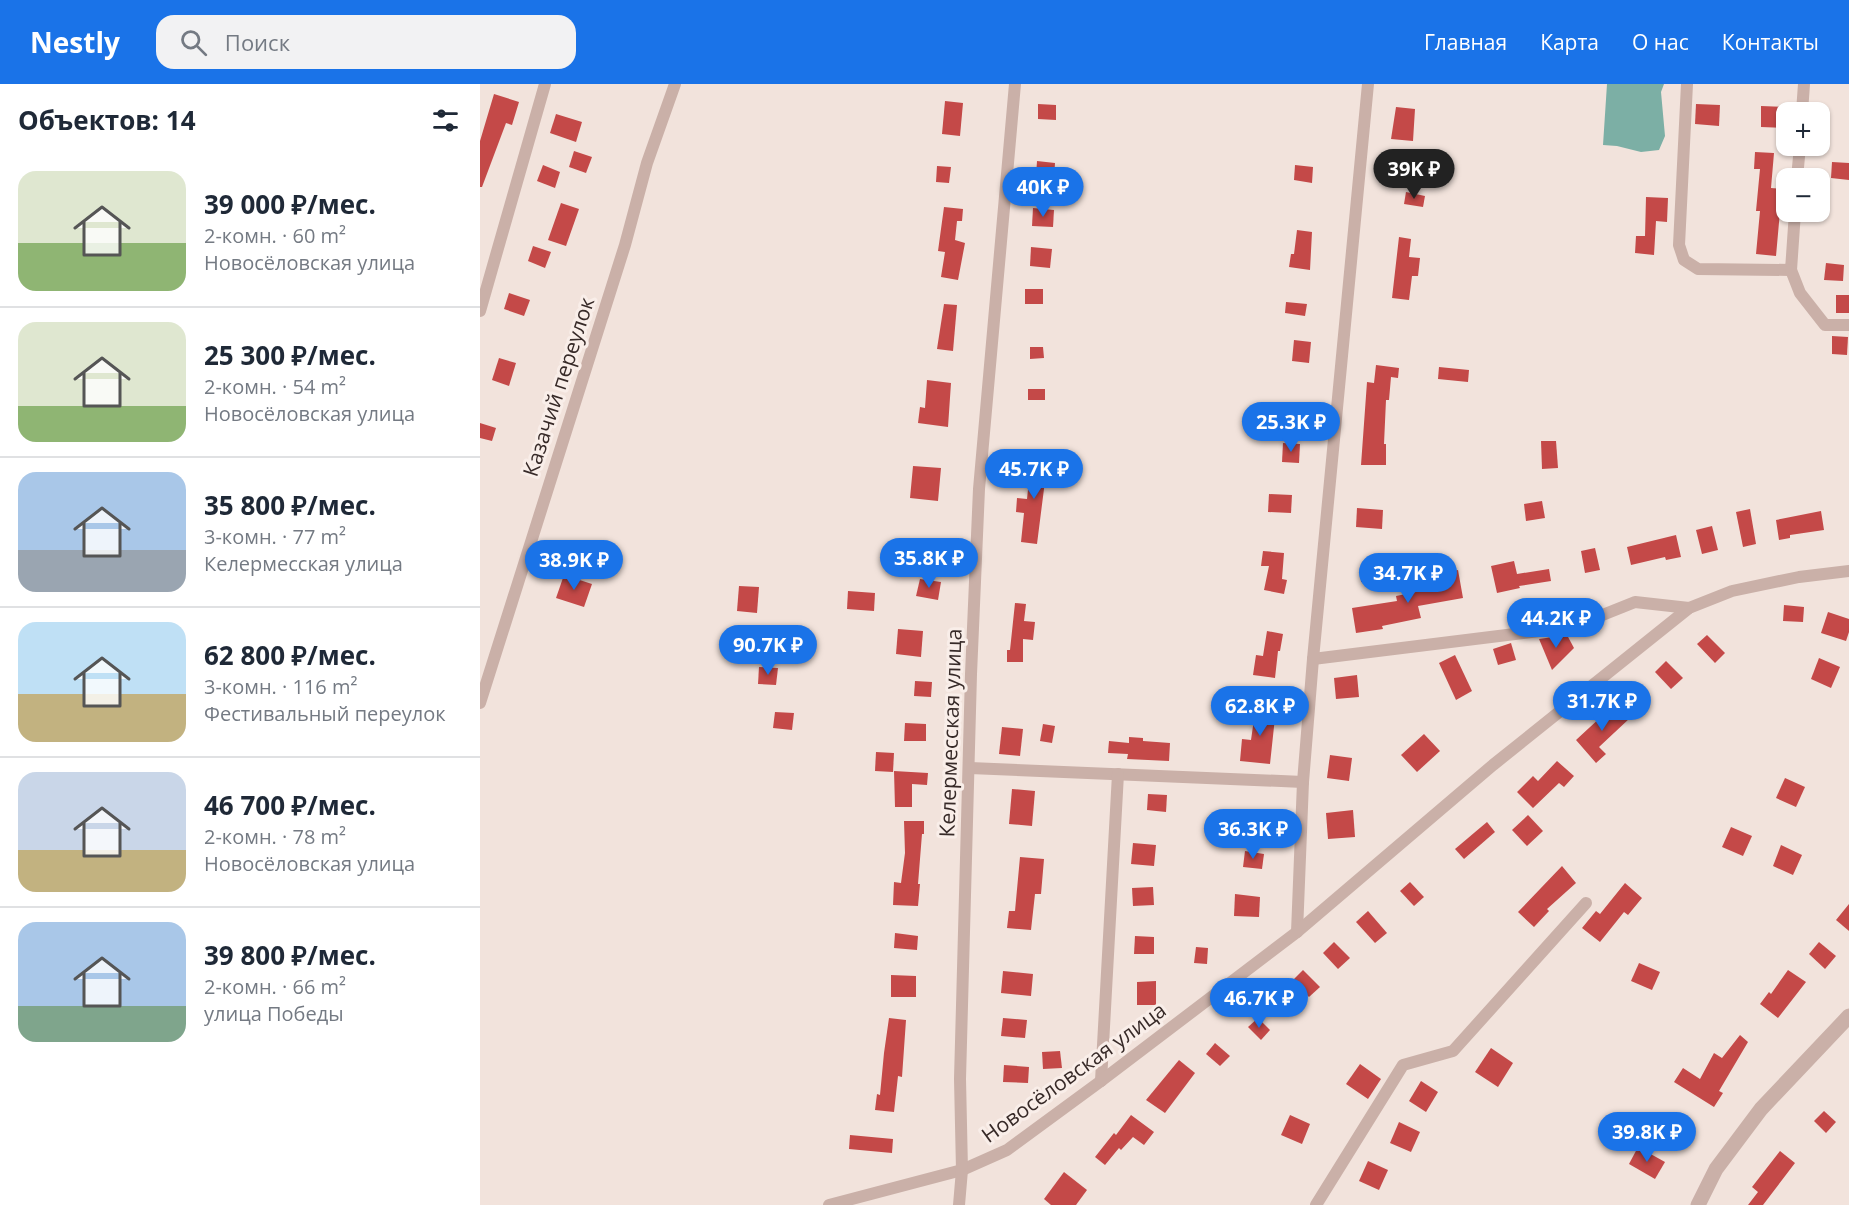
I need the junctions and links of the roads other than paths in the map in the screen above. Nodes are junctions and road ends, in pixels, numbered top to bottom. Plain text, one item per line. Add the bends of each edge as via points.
1 (545, 84) edge
2 (675, 84) edge
3 (1015, 84) edge
4 (1368, 84) edge
5 (1687, 84) edge
6 (1804, 84) edge
7 (1803, 102) edge
8 (1794, 222) edge
9 (1791, 270) junction
10 (480, 311) edge
11 (1849, 325) edge
12 (1849, 571) edge
13 (1689, 608) junction
14 (1312, 659) junction
15 (480, 703) edge
16 (970, 768) junction
17 (1118, 774) junction
18 (1303, 782) junction
19 (1586, 903) dead end
20 (1297, 932) junction
21 (1849, 1016) edge
22 (1101, 1081) junction
23 (962, 1170) junction
24 (829, 1205) edge
25 (959, 1205) edge
26 (1316, 1205) edge
27 (1698, 1205) edge

1 - 10 street
2 - 15 street, Казачий переулок via 647,162 625,245
3 - 16 street, Келермесская улица via 979,489
4 - 14 street
5 - 9 street via 1678,245 1684,260 1698,269
6 - 7 street
8 - 9 street
9 - 11 street via 1800,292 1825,325
12 - 13 street via 1732,591
13 - 14 street via 1635,602 1555,629
13 - 20 street, Новосёловская улица via 1492,765
14 - 18 street
16 - 17 street
16 - 23 street, Келермесская улица via 960,1079
17 - 18 street
17 - 22 street
18 - 20 street
19 - 26 street via 1453,1051 1403,1065
20 - 22 street, Новосёловская улица
21 - 27 street via 1761,1108 1716,1169
22 - 23 street, Новосёловская улица via 1007,1150
23 - 24 street, Новосёловская улица
23 - 25 street, Келермесская улица

